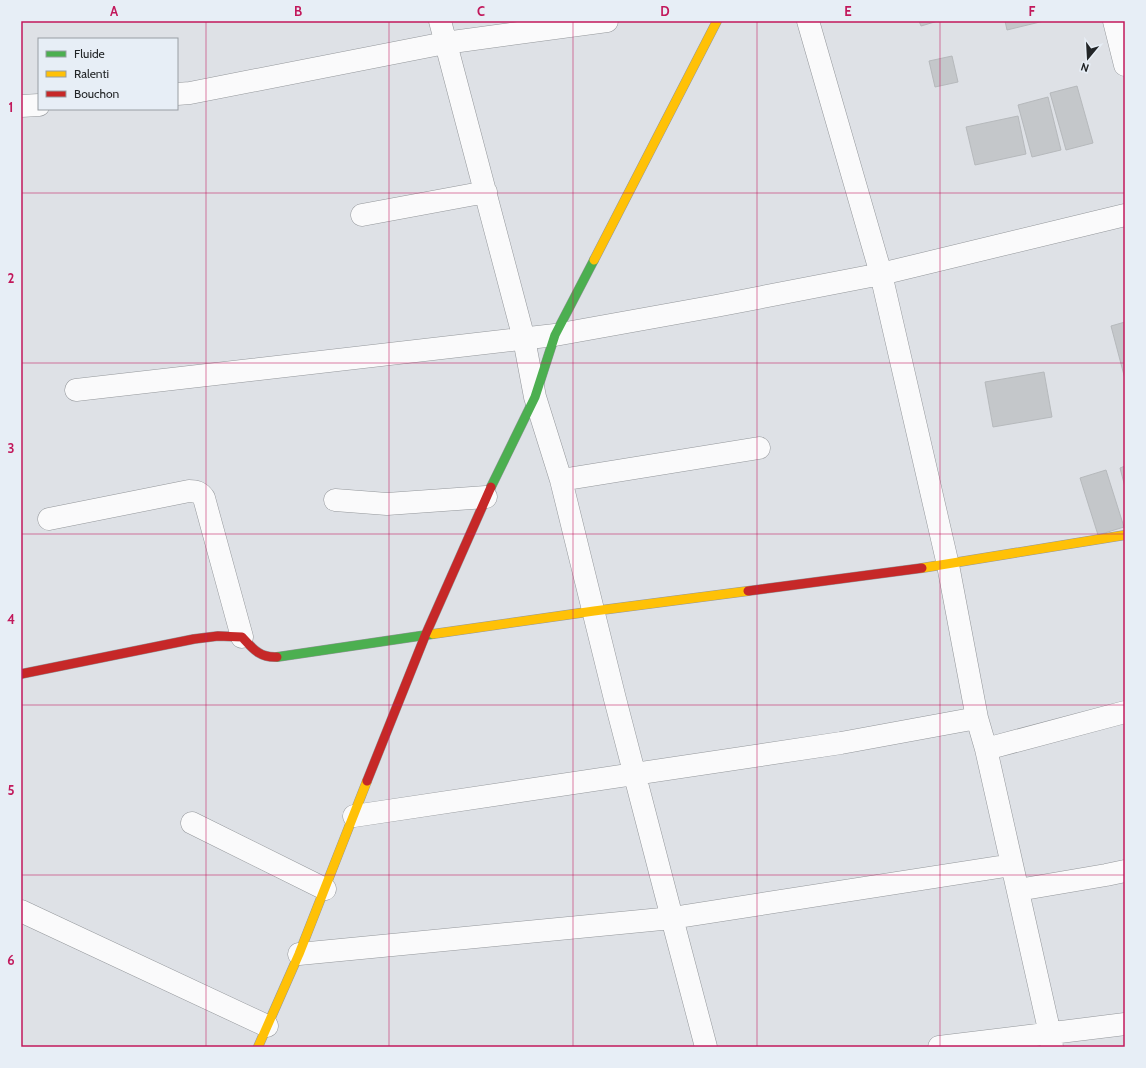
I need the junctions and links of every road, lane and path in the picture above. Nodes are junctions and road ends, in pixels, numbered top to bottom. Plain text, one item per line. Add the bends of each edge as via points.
1 (440, 21) edge
2 (607, 21) edge
3 (716, 21) edge
4 (808, 21) edge
5 (1114, 21) edge
6 (445, 43) junction
7 (1124, 61) edge
8 (178, 94) edge
9 (38, 105) edge
10 (21, 106) edge
11 (486, 192) junction
12 (362, 215) dead end
13 (1125, 216) edge
14 (881, 274) junction
15 (555, 335) junction
16 (524, 339) junction
17 (76, 390) dead end
18 (535, 397) junction
19 (759, 448) dead end
20 (561, 480) junction
21 (486, 497) junction
22 (335, 500) dead end
23 (49, 520) dead end
24 (1125, 535) edge
25 (948, 566) junction
26 (594, 611) junction
27 (425, 636) junction
28 (242, 637) junction
29 (21, 674) edge
30 (1125, 712) edge
31 (977, 718) junction
32 (986, 749) junction
33 (634, 773) junction
34 (354, 816) junction
35 (192, 823) dead end
36 (1012, 865) junction
37 (1125, 870) edge
38 (325, 889) junction
39 (1018, 890) junction
40 (21, 911) edge
41 (672, 918) junction
42 (299, 954) junction
43 (1125, 1024) edge
44 (267, 1026) junction
45 (1051, 1040) edge
46 (258, 1047) edge
47 (706, 1047) edge
48 (939, 1047) edge

1 - 6 street
2 - 6 street
3 - 15 street
4 - 14 street
5 - 7 street
6 - 8 street via 190,94
6 - 11 street
9 - 10 street
11 - 12 street
11 - 16 street
13 - 14 street
14 - 15 street
14 - 25 street
15 - 16 street
15 - 18 street
16 - 17 street
16 - 18 street
18 - 20 street
18 - 21 street
19 - 20 street
20 - 26 street
21 - 22 street via 387,504
21 - 27 street
23 - 28 street via 189,491 200,493 204,498
24 - 25 street
25 - 26 street
25 - 31 street
26 - 27 street
26 - 33 street
27 - 28 street via 275,658 259,655
27 - 34 street
28 - 29 street via 211,637
30 - 32 street
31 - 32 street
31 - 33 street via 834,745
32 - 36 street
33 - 34 street
33 - 41 street
34 - 38 street
35 - 38 street
36 - 39 street
36 - 41 street
37 - 39 street
38 - 42 street
39 - 45 street
40 - 44 street
41 - 42 street
41 - 47 street
42 - 44 street
43 - 45 street
44 - 46 street
45 - 48 street

